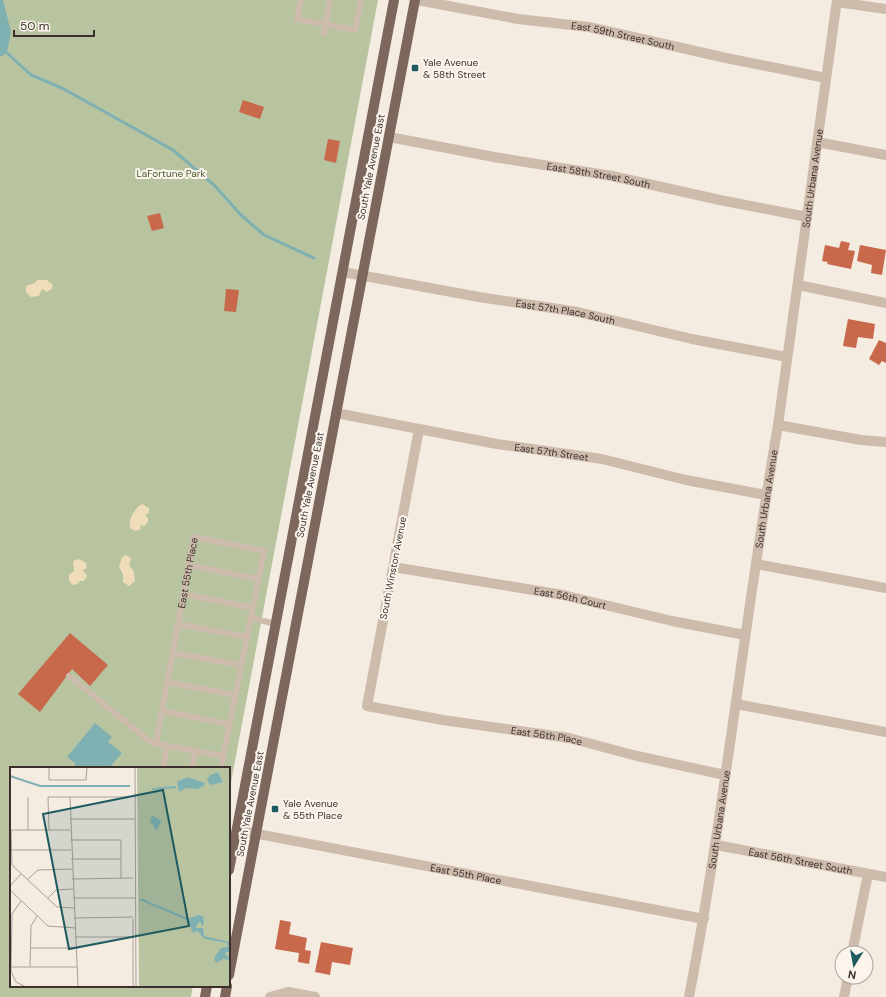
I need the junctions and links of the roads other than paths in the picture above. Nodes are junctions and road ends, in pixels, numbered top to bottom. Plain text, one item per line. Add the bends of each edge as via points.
1 (301, 0) edge
2 (330, 0) edge
3 (361, 0) edge
4 (394, 0) edge
5 (416, 0) edge
6 (837, 1) edge
7 (886, 9) edge
8 (325, 25) junction
9 (324, 34) dead end
10 (826, 78) junction
11 (389, 137) junction
12 (817, 142) junction
13 (886, 155) edge
14 (807, 217) junction
15 (343, 272) junction
16 (362, 276) junction
17 (798, 285) junction
18 (886, 303) edge
19 (787, 357) junction
20 (336, 413) junction
21 (778, 426) junction
22 (419, 429) junction
23 (886, 442) edge
24 (766, 495) junction
25 (756, 564) junction
26 (189, 565) junction
27 (393, 567) junction
28 (258, 579) junction
29 (886, 588) edge
30 (184, 594) junction
31 (253, 608) junction
32 (251, 618) junction
33 (178, 624) junction
34 (276, 624) junction
35 (745, 635) junction
36 (247, 637) junction
37 (173, 653) junction
38 (241, 665) junction
39 (68, 676) dead end
40 (167, 682) junction
41 (235, 695) junction
42 (736, 704) junction
43 (366, 706) joint
44 (162, 711) junction
45 (230, 724) junction
46 (886, 732) edge
47 (156, 743) junction
48 (167, 746) junction
49 (195, 751) junction
50 (223, 756) junction
51 (163, 767) edge
52 (192, 767) edge
53 (221, 767) edge
54 (725, 775) junction
55 (233, 829) edge
56 (256, 834) junction
57 (716, 846) junction
58 (230, 860) edge
59 (868, 874) junction
60 (886, 877) edge
61 (704, 919) junction
62 (854, 945) edge
63 (230, 970) edge
64 (846, 985) edge
65 (207, 987) edge
66 (227, 987) edge
67 (205, 997) edge
68 (225, 997) edge
69 (270, 997) edge
70 (316, 997) edge
71 (688, 997) edge
72 (844, 997) edge

1 - 8 lane via 297,19
2 - 8 lane
3 - 8 lane via 355,30
4 - 15 main road, South Yale Avenue East
5 - 10 street, East 59th Street South via 518,19 589,27
5 - 11 main road, South Yale Avenue East
6 - 7 street
6 - 10 street, South Urbana Avenue
8 - 9 lane
10 - 12 street, South Urbana Avenue
11 - 14 street, East 58th Street South via 612,176
11 - 16 main road, South Yale Avenue East
12 - 13 street
12 - 14 street, South Urbana Avenue
14 - 17 street, South Urbana Avenue
15 - 16 street, East 57th Place South
15 - 34 main road, South Yale Avenue East
16 - 19 street, East 57th Place South via 578,312
16 - 20 main road, South Yale Avenue East
17 - 18 street
17 - 19 street, South Urbana Avenue
19 - 21 street, South Urbana Avenue
20 - 22 street, East 57th Street
20 - 56 main road, South Yale Avenue East
21 - 23 street
21 - 24 street, South Urbana Avenue
22 - 24 street, East 57th Street via 497,444 602,459 686,480
22 - 27 street, South Winston Avenue
24 - 25 street, South Urbana Avenue
25 - 29 street
25 - 35 street, South Urbana Avenue
26 - 28 lane
26 - 28 lane, East 55th Place via 194,537 264,551
26 - 30 lane, East 55th Place
27 - 35 street, East 56th Court via 563,595
27 - 43 street, South Winston Avenue
28 - 31 lane, East 55th Place
30 - 31 lane
30 - 33 lane, East 55th Place
31 - 32 lane, East 55th Place
32 - 34 lane
32 - 36 lane, East 55th Place
33 - 36 lane
33 - 37 lane, East 55th Place
34 - 55 main road, South Yale Avenue East
35 - 42 street, South Urbana Avenue
36 - 38 lane, East 55th Place
37 - 38 lane
37 - 40 lane, East 55th Place
38 - 41 lane, East 55th Place
39 - 47 lane via 152,743
40 - 41 lane
40 - 44 lane, East 55th Place
41 - 45 lane, East 55th Place
42 - 46 street
42 - 54 street, South Urbana Avenue
43 - 54 street, East 56th Place via 569,738
44 - 45 lane
44 - 47 lane, East 55th Place
45 - 50 lane, East 55th Place
47 - 48 lane
48 - 49 lane
48 - 51 lane
49 - 50 lane
49 - 52 lane
50 - 53 lane, East 55th Place
54 - 57 street, South Urbana Avenue
55 - 56 street, East 55th Place
55 - 58 main road, South Yale Avenue East
56 - 61 street, East 55th Place
56 - 63 main road, South Yale Avenue East
57 - 59 street, East 56th Street South
57 - 61 street, South Urbana Avenue
59 - 60 street, East 56th Street South
59 - 62 street
61 - 71 street, South Urbana Avenue
64 - 72 street
65 - 67 main road
66 - 68 main road
69 - 70 street via 288,992

